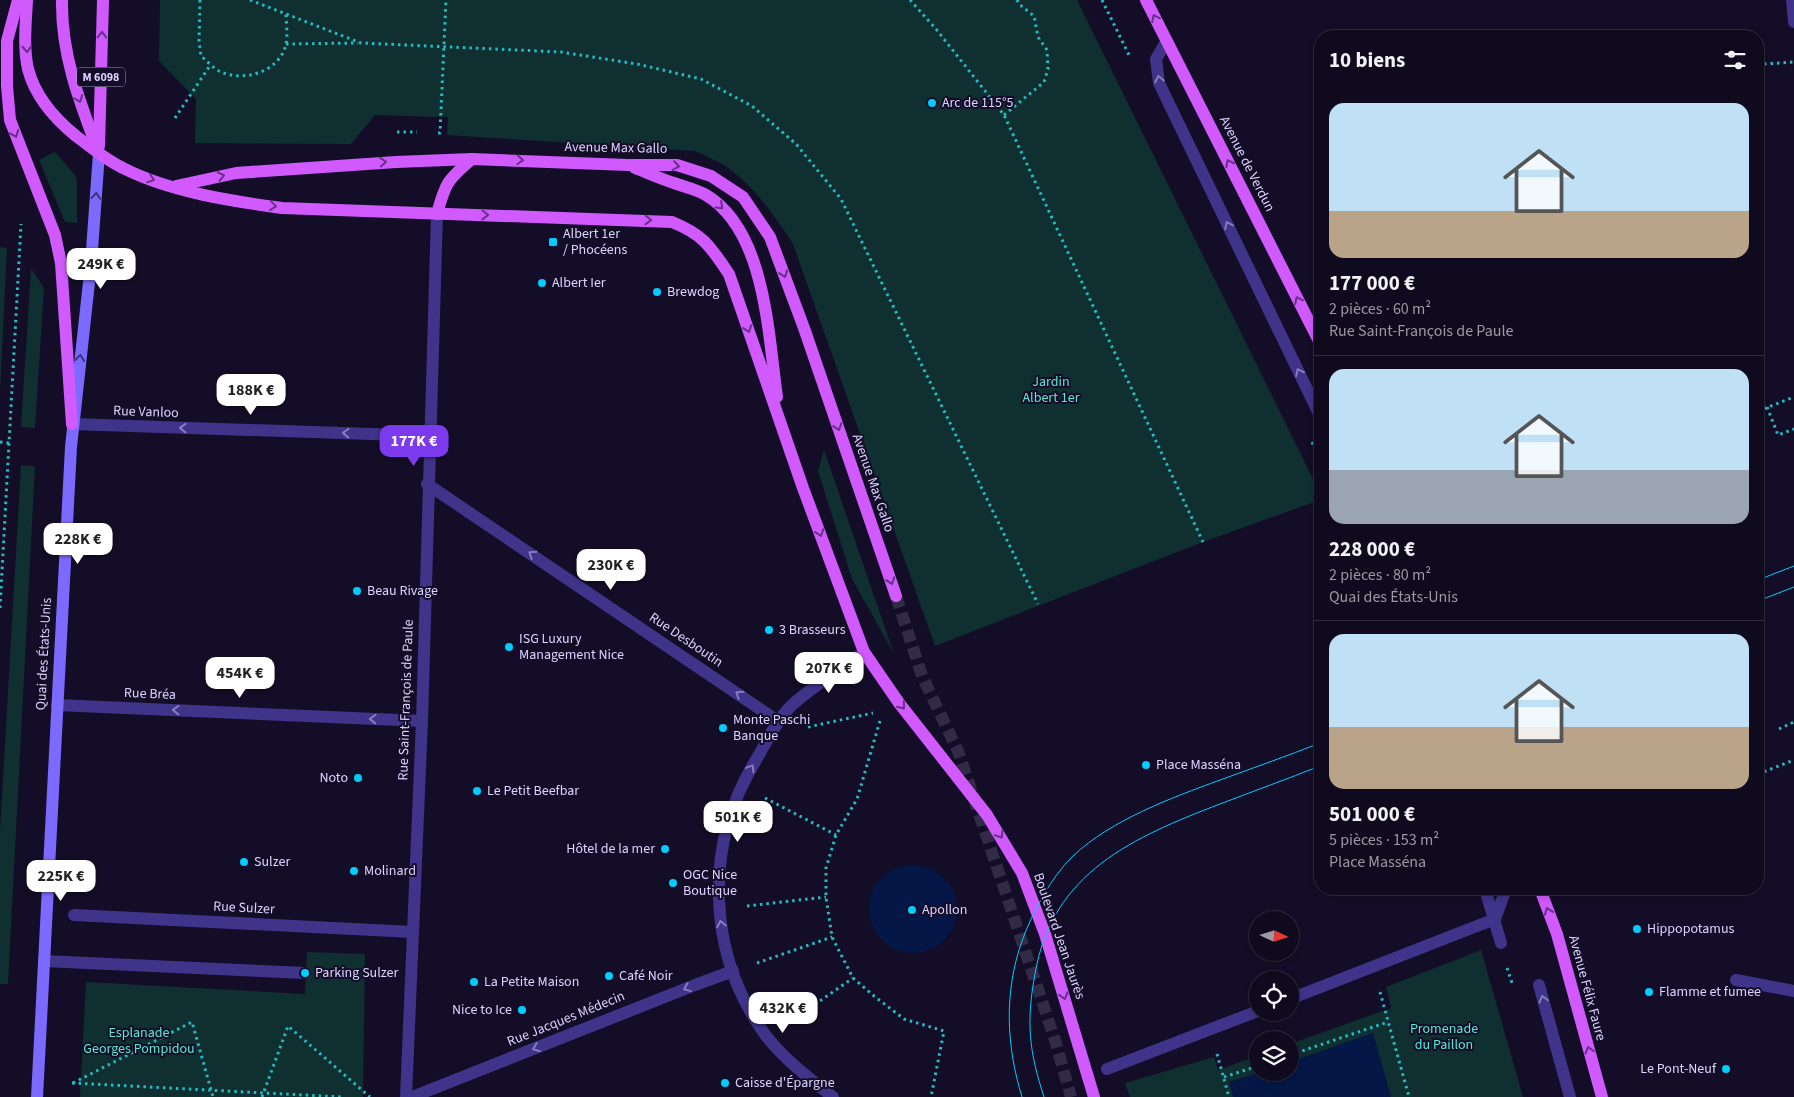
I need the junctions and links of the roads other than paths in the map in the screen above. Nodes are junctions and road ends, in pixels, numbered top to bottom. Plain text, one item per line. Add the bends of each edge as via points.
1 (18, 0) edge
2 (27, 0) edge
3 (62, 0) edge
4 (103, 0) edge
5 (1146, 0) edge
6 (1792, 0) edge
7 (1794, 22) edge
8 (1166, 42) junction
9 (99, 153) junction
10 (472, 159) junction
11 (628, 165) junction
12 (174, 186) junction
13 (437, 214) junction
14 (1314, 331) edge
15 (1314, 404) edge
16 (72, 424) junction
17 (782, 427) junction
18 (429, 436) junction
19 (427, 484) junction
20 (896, 596) tunnel mouth
21 (864, 652) junction
22 (56, 705) junction
23 (422, 722) junction
24 (779, 722) junction
25 (1488, 895) edge
26 (1504, 895) edge
27 (1542, 895) edge
28 (74, 915) dead end
29 (1495, 919) junction
30 (412, 932) junction
31 (1501, 943) dead end
32 (44, 961) junction
33 (733, 972) junction
34 (305, 973) dead end
35 (1736, 980) dead end
36 (1539, 985) dead end
37 (1794, 991) edge
38 (1299, 995) edge
39 (1249, 1014) edge
40 (1107, 1069) dead end
41 (37, 1097) edge
42 (406, 1097) edge
43 (412, 1097) edge
44 (833, 1097) edge
45 (1094, 1097) edge
46 (1570, 1097) edge
47 (1602, 1097) edge

1 -> 16 main road via 7,41 10,120 55,235 61,263
2 -> 9 main road via 28,68 37,92 64,126
3 -> 9 main road via 65,49 75,91
9 -> 4 main road, M 6098
8 -> 5 main road, Avenue de Verdun
6 - 7 street
14 -> 8 main road, Avenue de Verdun
15 -> 8 street via 1159,83 1156,60
9 -> 12 main road via 123,168
16 -> 9 main road, Quai des États-Unis / M 6098 via 91,264
10 -> 11 main road, Avenue Max Gallo
12 -> 10 main road, Avenue Max Gallo via 236,172
10 - 13 main road via 455,173 444,188
11 -> 17 main road via 705,194 731,217 745,240 760,283
11 -> 20 main road, Avenue Max Gallo via 677,164 710,176 744,197 770,237
12 -> 13 main road via 282,208
13 -> 17 main road via 653,220 672,222 693,230 710,244 728,274
13 - 18 street, Rue Saint-François de Paule
18 -> 16 street, Rue Vanloo
16 - 22 main road, Quai des États-Unis / M 6098
17 -> 21 main road
18 - 19 street, Rue Saint-François de Paule
19 - 23 street, Rue Saint-François de Paule
24 -> 19 street, Rue Desboutin
21 - 24 street via 791,707
21 -> 45 main road, Boulevard Jean Jaurès via 898,703 987,815 1022,873 1045,934
23 -> 22 street, Rue Bréa
22 - 32 main road, Quai des États-Unis / M 6098
23 - 30 street, Rue Saint-François de Paule
33 -> 24 street via 718,908 719,864 741,785
25 - 29 street
26 - 29 street
47 -> 27 main road, Avenue Félix Faure via 1557,934
28 - 30 street, Rue Sulzer
29 - 31 street
29 - 38 street
30 - 42 street, Rue Saint-François de Paule
32 - 34 street
32 - 41 main road, Quai des États-Unis / M 6098
33 -> 43 street, Rue Jacques Médecin via 695,984
33 - 44 street via 749,1008 767,1037
35 - 37 street
46 -> 36 street
39 - 40 street

